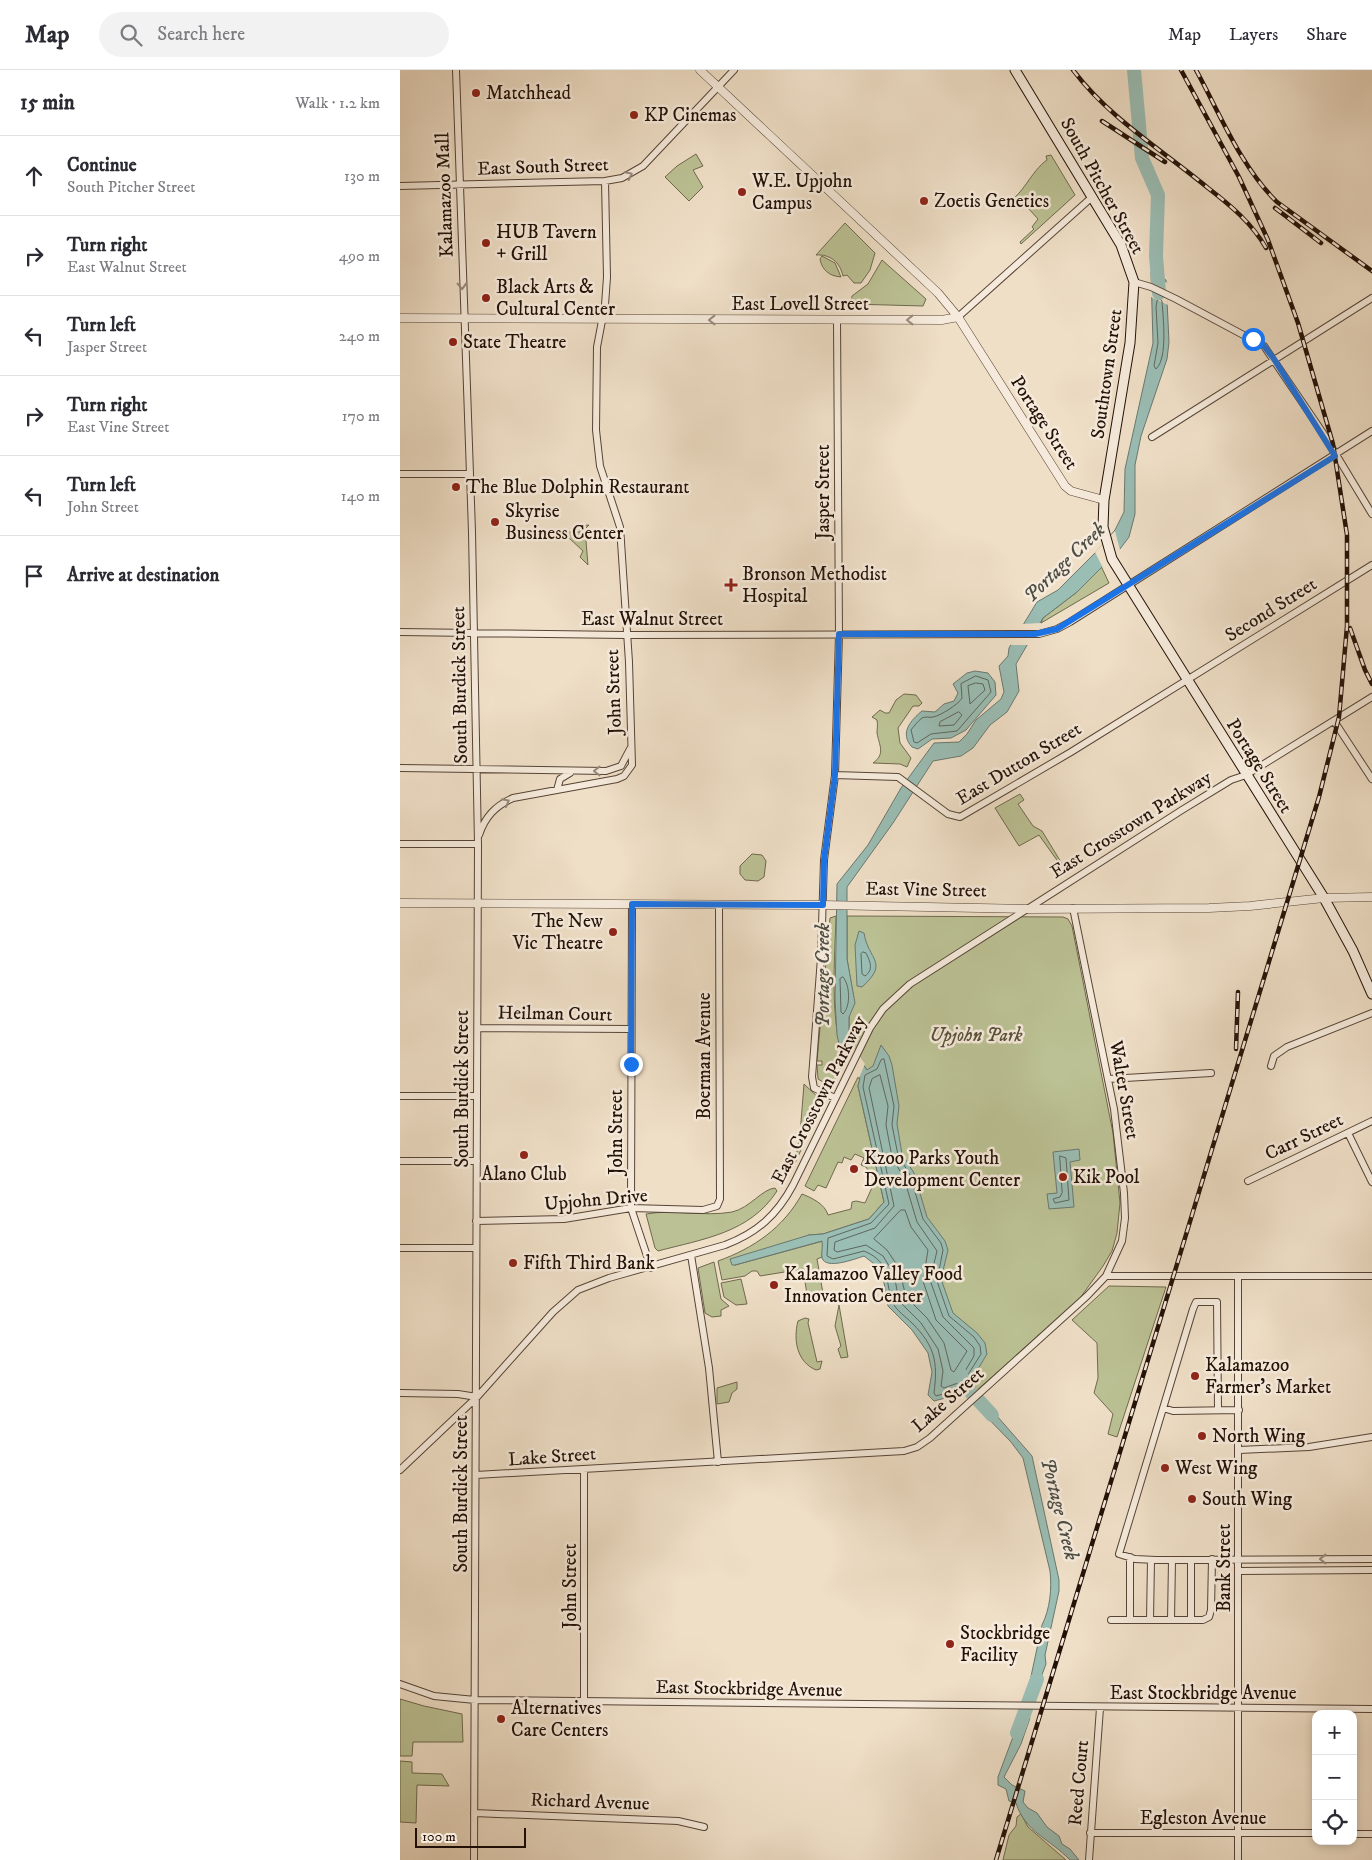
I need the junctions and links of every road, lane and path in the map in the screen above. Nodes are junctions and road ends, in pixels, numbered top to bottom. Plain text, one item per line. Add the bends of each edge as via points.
1 (456, 70) edge
2 (700, 70) edge
3 (734, 70) edge
4 (1015, 70) edge
5 (718, 88) junction
6 (605, 181) junction
7 (459, 185) junction
8 (400, 186) edge
9 (1092, 198) junction
10 (1134, 282) junction
11 (1372, 298) edge
12 (958, 317) junction
13 (400, 318) edge
14 (464, 319) junction
15 (604, 319) junction
16 (837, 321) junction
17 (1274, 359) junction
18 (1372, 431) edge
19 (1152, 437) dead end
20 (1335, 456) junction
21 (400, 474) edge
22 (468, 474) junction
23 (1104, 500) junction
24 (1372, 514) edge
25 (1372, 565) edge
26 (1128, 585) junction
27 (400, 632) edge
28 (474, 632) junction
29 (626, 634) junction
30 (839, 634) junction
31 (1186, 680) junction
32 (1372, 697) edge
33 (1334, 721) junction
34 (632, 746) junction
35 (400, 768) edge
36 (477, 770) junction
37 (576, 771) junction
38 (835, 775) junction
39 (1246, 775) junction
40 (1372, 778) edge
41 (557, 790) junction
42 (478, 842) junction
43 (400, 844) edge
44 (1324, 898) junction
45 (1372, 898) edge
46 (478, 903) junction
47 (400, 904) edge
48 (632, 904) junction
49 (719, 904) junction
50 (823, 905) junction
51 (1073, 908) junction
52 (1030, 909) junction
53 (1372, 994) edge
54 (1372, 1013) edge
55 (478, 1028) junction
56 (631, 1030) junction
57 (1271, 1066) dead end
58 (1211, 1073) dead end
59 (1108, 1079) junction
60 (400, 1096) edge
61 (477, 1096) junction
62 (835, 1098) junction
63 (1372, 1121) edge
64 (1348, 1133) junction
65 (400, 1160) edge
66 (477, 1161) junction
67 (1248, 1181) dead end
68 (1372, 1182) edge
69 (717, 1206) joint
70 (631, 1208) junction
71 (476, 1221) junction
72 (400, 1248) edge
73 (476, 1248) junction
74 (690, 1255) junction
75 (651, 1268) junction
76 (1106, 1276) junction
77 (1238, 1276) junction
78 (1372, 1276) edge
79 (400, 1393) edge
80 (477, 1397) junction
81 (1163, 1408) junction
82 (1218, 1410) junction
83 (1239, 1410) junction
84 (1372, 1437) edge
85 (1239, 1450) junction
86 (718, 1462) junction
87 (400, 1470) edge
88 (584, 1470) junction
89 (476, 1475) junction
90 (1130, 1557) junction
91 (1238, 1558) junction
92 (1212, 1559) junction
93 (1372, 1559) edge
94 (1151, 1560) junction
95 (1172, 1560) junction
96 (1191, 1560) junction
97 (1372, 1570) edge
98 (1239, 1571) junction
99 (1111, 1620) dead end
100 (1130, 1620) junction
101 (1150, 1620) junction
102 (1171, 1620) junction
103 (1191, 1620) junction
104 (400, 1684) edge
105 (475, 1700) junction
106 (584, 1702) junction
107 (1100, 1708) junction
108 (1239, 1708) junction
109 (1372, 1709) edge
110 (474, 1813) junction
111 (704, 1828) dead end
112 (1090, 1832) junction
113 (1238, 1833) junction
114 (1312, 1833) edge
115 (1357, 1834) edge
116 (1372, 1834) edge
117 (474, 1860) edge
118 (1089, 1860) edge
119 (1238, 1860) edge

1 - 7 street, Kalamazoo Mall
2 - 5 street, Portage Street
3 - 5 street, East South Street
4 - 9 main road, South Pitcher Street
6 -> 5 street, East South Street via 622,178 643,166
5 - 12 street, Portage Street via 924,278
6 - 7 street, East South Street
6 - 15 street, John Street via 607,278
7 - 8 street, East South Street
7 -> 14 street, Kalamazoo Mall
9 - 10 main road, South Pitcher Street via 1121,245
9 - 12 street
10 - 17 street, South Pitcher Street via 1168,295 1253,339 1264,346
10 - 23 main road, Southtown Street via 1130,343
11 - 17 street
12 -> 16 street, East Lovell Street
12 - 23 street, Portage Street via 1065,486 1071,492
13 - 14 street, East Lovell Street
14 - 15 street, East Lovell Street
14 - 22 street, South Burdick Street
16 -> 15 street, East Lovell Street
15 - 29 street, John Street via 597,347 596,430 600,466 620,527
16 - 30 street, Jasper Street
17 - 19 street
17 - 20 street, South Pitcher Street
18 - 20 street, East Walnut Street
20 - 24 street, South Pitcher Street
20 - 26 street, East Walnut Street
21 - 22 street
22 - 28 street, South Burdick Street
23 - 26 main road, Portage Street via 1105,541
25 - 31 street, Second Street
26 - 30 street, East Walnut Street via 1057,629 1035,634
26 - 31 main road, Portage Street
27 - 28 street, East Walnut Street
28 - 29 street, East Walnut Street
28 - 36 street, South Burdick Street
29 - 30 street, East Walnut Street
29 - 34 street, John Street
30 - 38 street, Jasper Street
31 - 38 street, East Dutton Street via 960,817 948,814 906,781 891,776
31 - 39 main road, Portage Street
32 - 33 street, East Crosstown Parkway
33 - 39 street, East Crosstown Parkway
33 - 40 street
34 -> 37 street via 625,762 617,769
34 - 41 street, John Street via 632,765 624,776
35 - 36 street
36 - 37 street
36 - 42 street, South Burdick Street
37 - 41 street via 562,776
38 - 50 street, Jasper Street via 824,860
39 - 44 main road, Portage Street
39 - 52 street, East Crosstown Parkway via 1231,780 1182,810 1052,891
42 -> 41 street, John Street via 485,820 504,802
42 - 43 street
42 - 46 street, South Burdick Street
44 - 45 street, East Vine Street
44 - 51 street, East Vine Street via 1250,906
44 - 53 main road, Portage Street
46 - 47 street, East Vine Street
46 - 48 street, East Vine Street
46 - 55 street, South Burdick Street
48 - 49 street, East Vine Street
48 - 56 street, John Street
49 - 50 street, East Vine Street
49 - 69 street, Boerman Avenue via 720,1199
50 - 52 street, East Vine Street
50 - 62 street, Jasper Street via 812,1083 818,1091
51 - 52 street, East Vine Street
51 - 59 street, Walter Street
52 - 62 street, East Crosstown Parkway via 910,984 876,1018
54 - 57 street via 1287,1047 1274,1056
55 - 56 street, Heilman Court
55 - 61 street, South Burdick Street
56 - 70 street, John Street
58 - 59 street
59 - 76 street, Walter Street via 1120,1146 1125,1218 1120,1249
60 - 61 street
61 - 66 street, South Burdick Street
62 - 74 street, East Crosstown Parkway via 787,1197 770,1219 744,1238
63 - 64 street, Carr Street
64 - 67 street, Carr Street
64 - 68 street
65 - 66 street
66 - 71 street, South Burdick Street
69 - 70 street, Upjohn Drive via 703,1210
70 - 71 street, Upjohn Drive via 564,1219
70 - 75 street, John Street
71 - 73 street, South Burdick Street
72 - 73 street
73 - 80 street, South Burdick Street
74 - 75 street, East Crosstown Parkway
74 - 86 street via 709,1368
75 - 80 street, East Crosstown Parkway via 609,1278 578,1290 553,1312
76 - 77 street
76 - 86 street, Lake Street via 979,1395 916,1447 904,1451
77 - 78 street
77 - 83 street, Bank Street
79 - 80 street
80 - 87 street, East Crosstown Parkway
80 - 89 street, South Burdick Street
81 - 82 street via 1173,1411
81 - 82 street via 1196,1302 1217,1302
81 - 90 street via 1119,1554
82 - 83 street
83 - 85 street, Bank Street
84 - 85 street via 1302,1448
85 - 91 street, Bank Street
86 - 88 street, Lake Street
88 - 89 street, Lake Street
88 - 106 street, John Street
89 - 105 street, South Burdick Street
90 - 94 street
90 - 100 street
91 - 92 street
93 -> 91 street
91 - 98 street, Bank Street
92 - 96 street
92 - 103 street via 1209,1617
94 - 95 street
94 - 101 street
95 - 96 street
95 - 102 street
96 - 103 street
97 - 98 street
98 - 108 street, Bank Street
99 - 100 street
100 - 101 street
101 - 102 street
102 - 103 street
104 - 105 street, East Stockbridge Avenue via 434,1696
105 - 106 street, East Stockbridge Avenue
105 - 110 street, South Burdick Street
106 - 107 street, East Stockbridge Avenue
107 - 108 street, East Stockbridge Avenue
107 - 112 street, Reed Court
108 - 109 street, East Stockbridge Avenue
108 - 113 street, Bank Street
110 - 111 street, Richard Avenue via 678,1821
110 - 117 street, South Burdick Street
112 - 113 street, Egleston Avenue
112 - 118 street, Reed Court
113 - 114 street, Egleston Avenue
113 - 119 street, Bank Street
115 - 116 street

